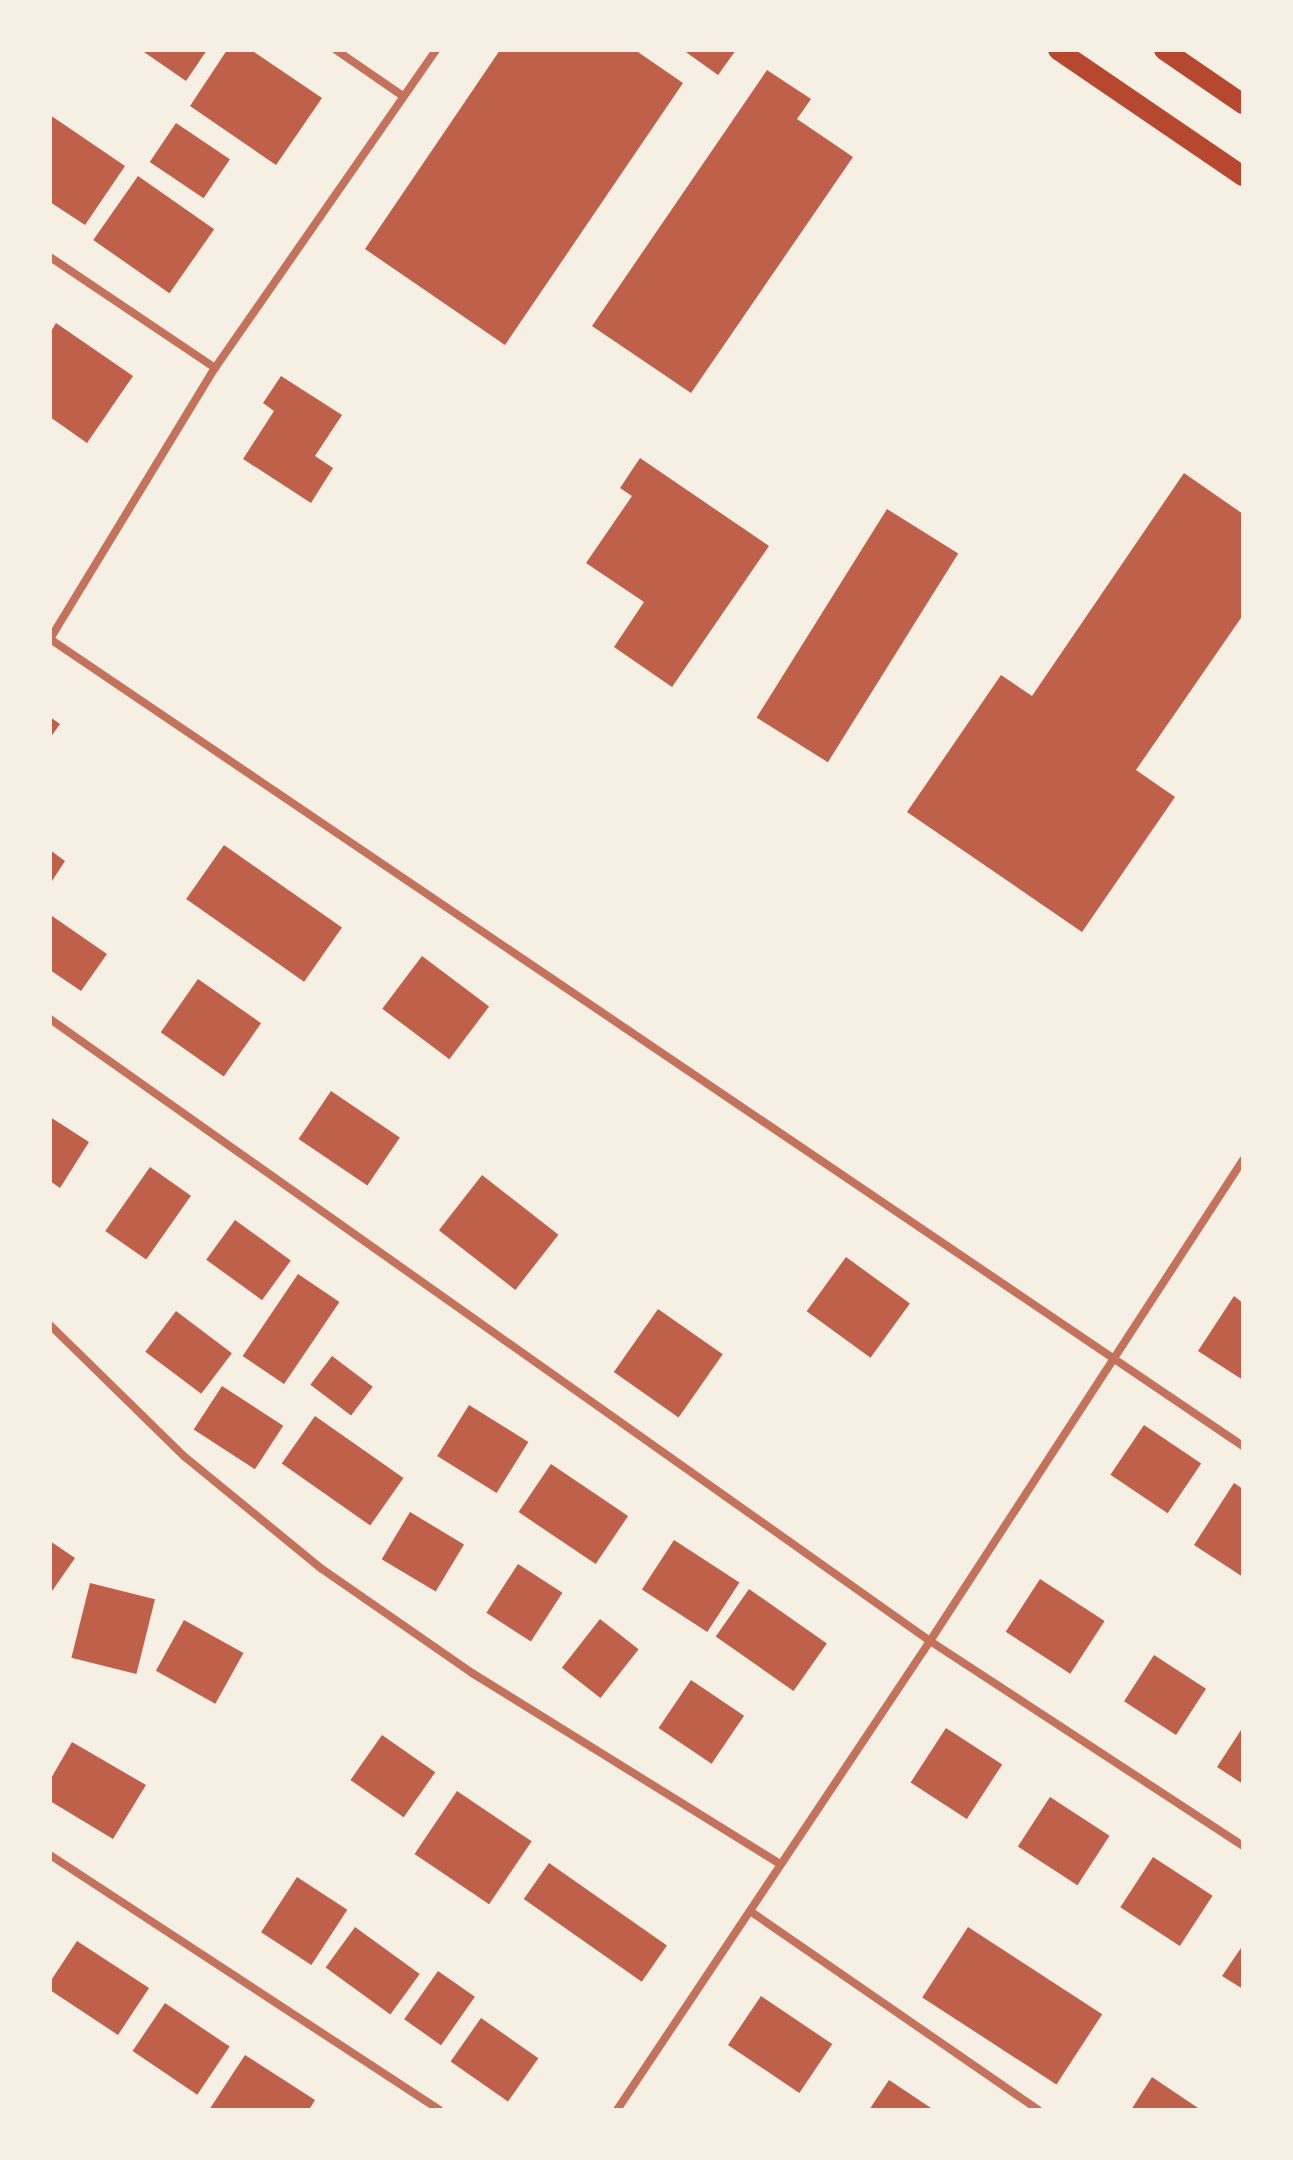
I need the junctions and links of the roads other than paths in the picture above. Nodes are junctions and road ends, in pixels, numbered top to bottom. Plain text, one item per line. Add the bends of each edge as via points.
1 (336, 50) edge
2 (436, 50) edge
3 (1058, 50) edge
4 (1164, 50) edge
5 (403, 96) junction
6 (1243, 104) edge
7 (1243, 176) edge
8 (50, 257) edge
9 (215, 368) junction
10 (50, 639) edge
11 (50, 1019) edge
12 (1243, 1160) edge
13 (50, 1325) edge
14 (1113, 1361) junction
15 (1243, 1446) edge
16 (930, 1641) junction
17 (1243, 1846) edge
18 (50, 1855) edge
19 (780, 1864) junction
20 (750, 1911) junction
21 (439, 2110) edge
22 (617, 2110) edge
23 (1038, 2110) edge

1 - 5 street
2 - 5 street
3 - 7 main road
4 - 6 main road
5 - 9 street
8 - 9 street
9 - 10 street
10 - 14 street
11 - 16 street
12 - 14 street
13 - 19 street via 185,1457 322,1569 472,1673
14 - 15 street
14 - 16 street
16 - 17 street
16 - 19 street
18 - 21 street
19 - 20 street
20 - 22 street
20 - 23 street

